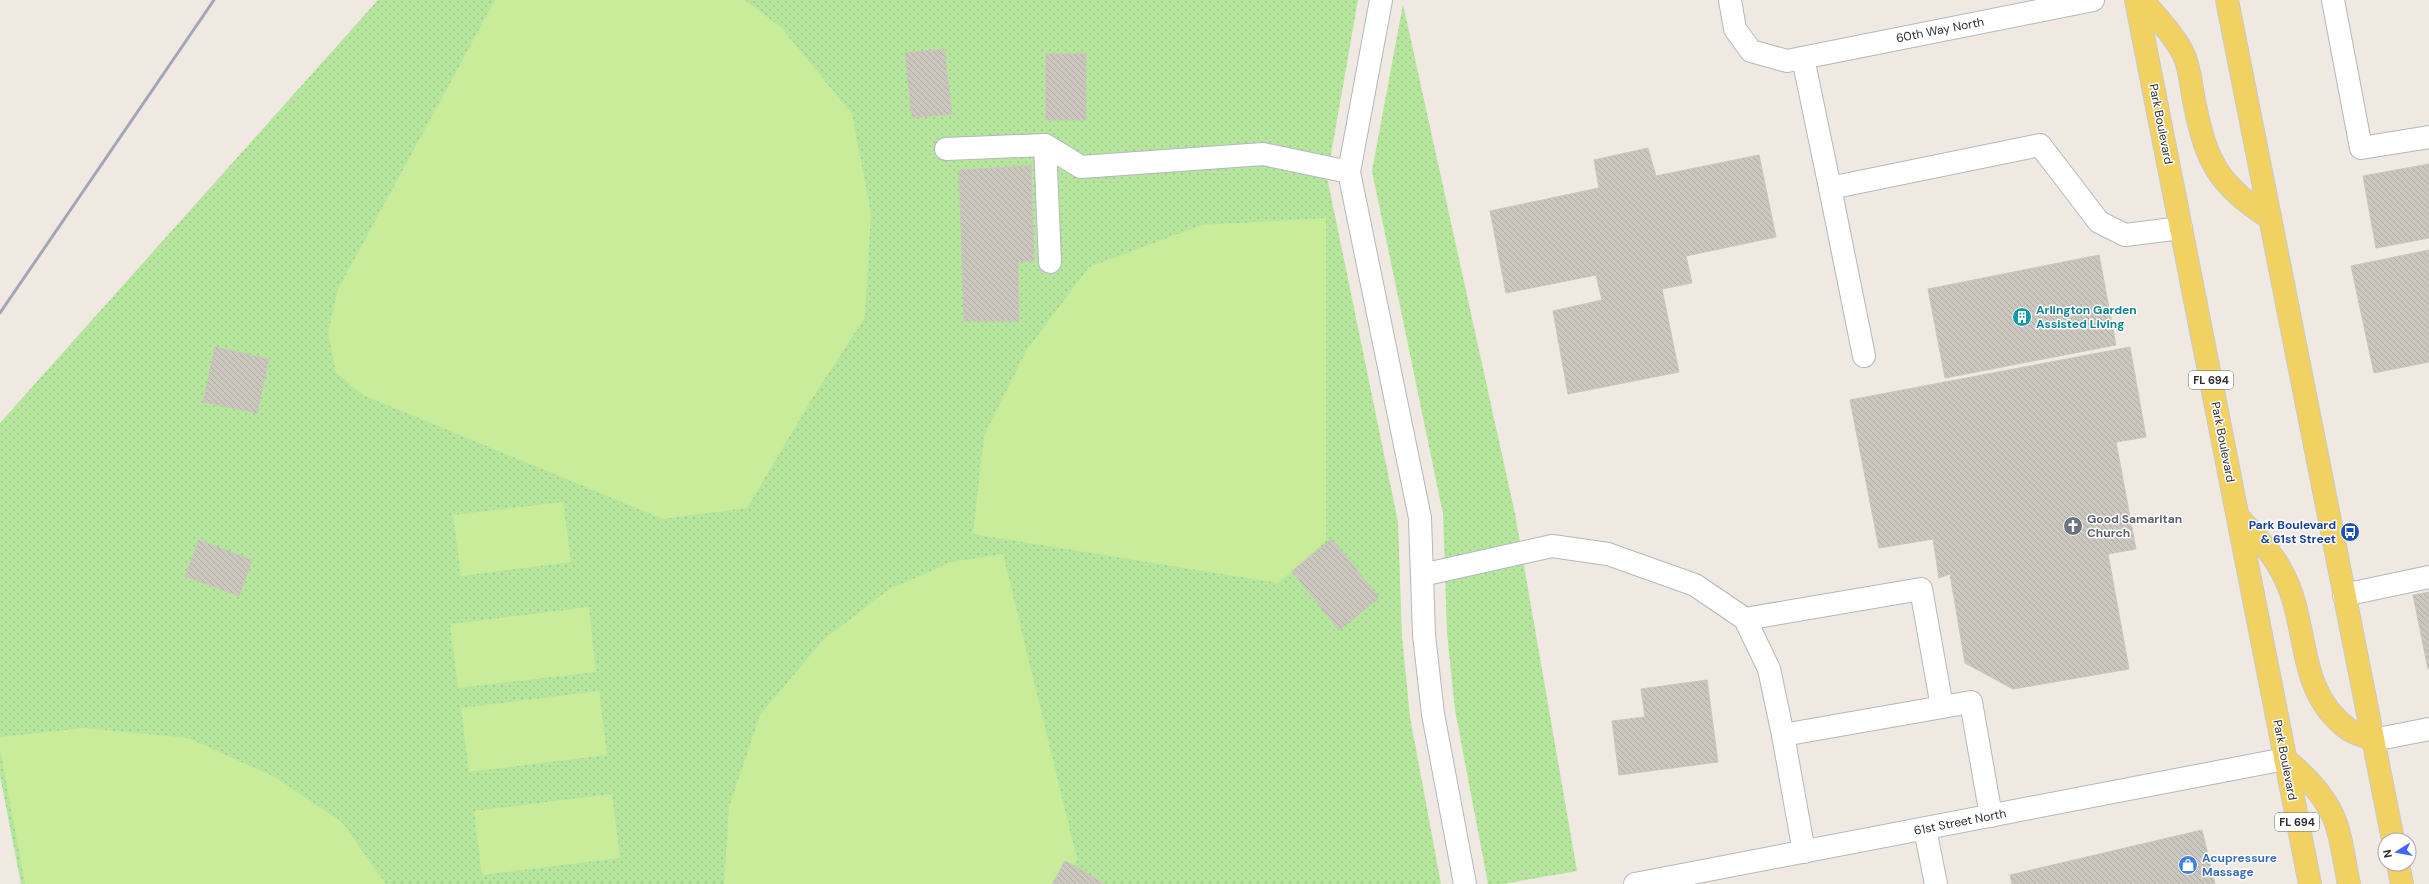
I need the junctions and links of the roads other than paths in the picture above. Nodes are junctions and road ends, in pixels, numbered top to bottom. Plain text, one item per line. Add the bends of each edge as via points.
1 (1381, 0) edge
2 (1730, 0) edge
3 (2093, 0) edge
4 (2136, 0) edge
5 (2142, 0) edge
6 (2227, 0) edge
7 (2333, 0) edge
8 (1795, 59) junction
9 (2429, 137) edge
10 (1046, 145) junction
11 (946, 149) dead end
12 (1349, 172) junction
13 (1830, 188) junction
14 (2270, 218) junction
15 (2181, 228) junction
16 (1050, 262) dead end
17 (1864, 356) dead end
18 (2237, 516) junction
19 (1422, 575) junction
20 (2429, 577) edge
21 (2344, 595) junction
22 (1745, 619) junction
23 (1942, 707) junction
24 (2429, 729) edge
25 (1783, 735) junction
26 (2373, 740) junction
27 (2285, 759) junction
28 (1991, 816) junction
29 (1925, 829) junction
30 (2391, 832) edge
31 (1804, 852) junction
32 (2400, 872) edge
33 (1465, 884) edge
34 (1635, 884) edge
35 (1936, 884) edge
36 (2310, 884) edge
37 (2349, 884) edge
38 (2402, 884) edge

1 - 12 street
2 - 8 street via 1735,29 1751,51
3 - 8 street, 60th Way North
4 - 15 main road, Park Boulevard / FL 694
5 - 14 main road via 2183,53 2201,136 2222,179 2240,198
6 - 14 main road
7 - 9 street via 2361,148
8 - 13 street
10 - 11 street
10 - 12 street via 1081,167 1263,154
10 - 16 street
12 - 19 street via 1420,518
13 - 15 street via 2040,145 2099,222 2125,235
13 - 17 street
14 - 21 main road
15 - 18 main road, Park Boulevard / FL 694
18 - 26 main road via 2283,573 2303,638 2310,676 2319,698 2349,729
18 - 27 main road, Park Boulevard / FL 694
19 - 22 street via 1552,546 1608,554 1695,584
19 - 33 street via 1424,635 1433,714
20 - 21 street
21 - 26 main road
22 - 23 street via 1921,589
22 - 25 street via 1769,669
23 - 25 street
23 - 28 street via 1971,702
24 - 26 street
25 - 31 street
26 - 30 main road
27 - 28 street, 61st Street North
27 - 36 main road, Park Boulevard / FL 694
27 - 37 main road via 2305,775 2333,816 2338,828
28 - 29 street, 61st Street North
29 - 31 street, 61st Street North
29 - 35 street
31 - 34 street, 61st Street North
32 - 38 main road

